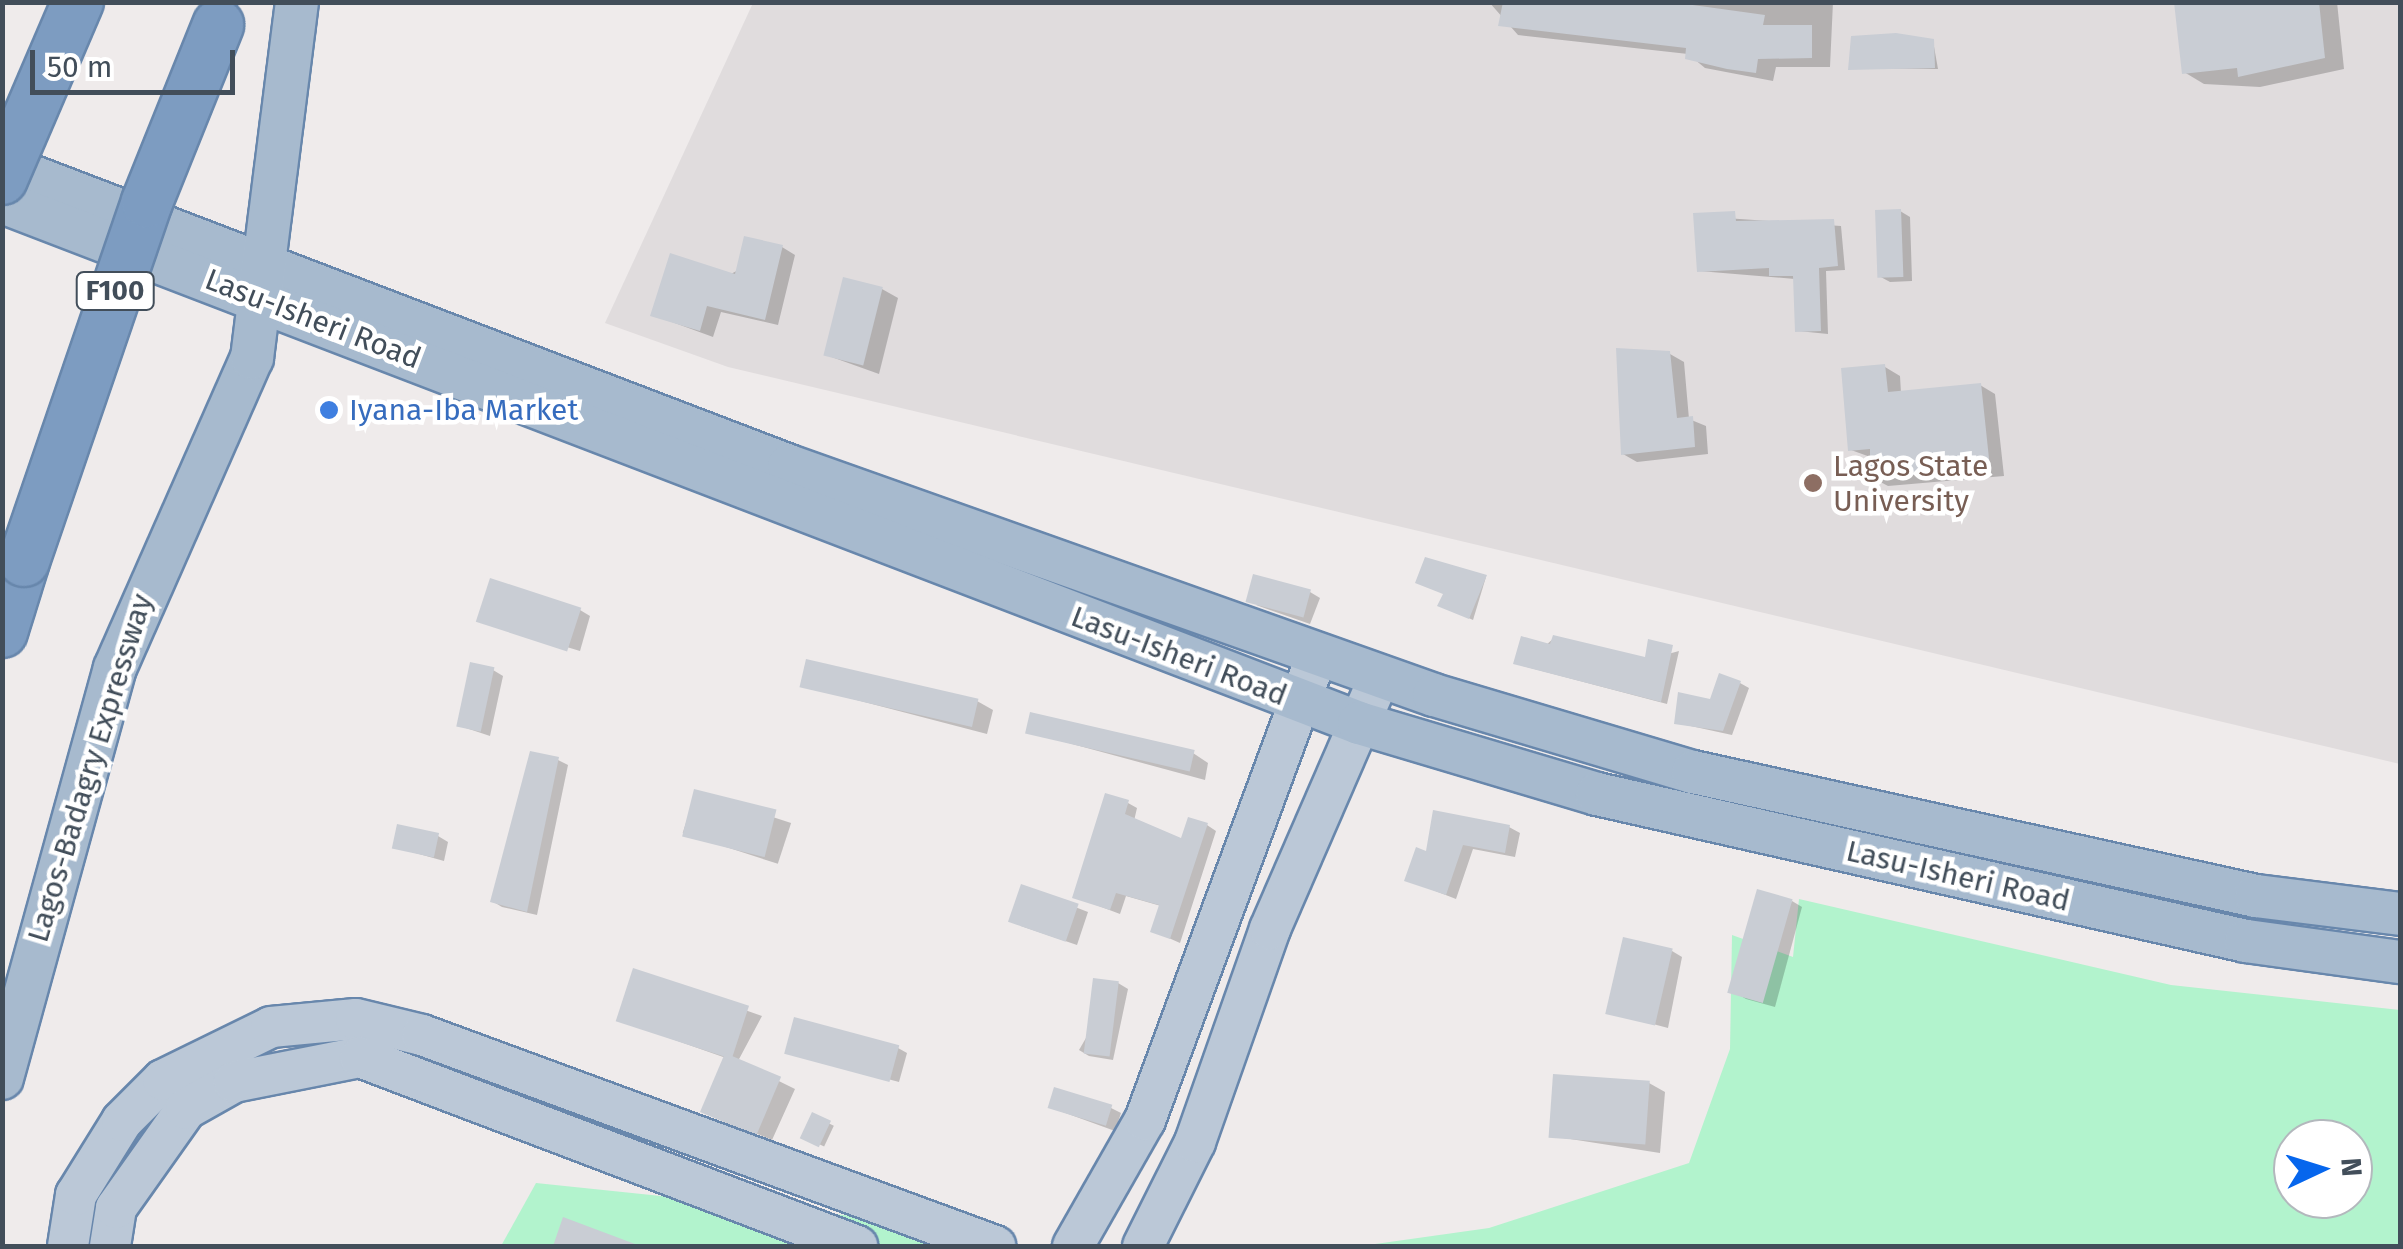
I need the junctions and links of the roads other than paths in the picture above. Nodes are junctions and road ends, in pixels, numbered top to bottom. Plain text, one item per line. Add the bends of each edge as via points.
1 (78, 2) edge
2 (297, 2) edge
3 (222, 14) edge
4 (2, 165) edge
5 (2, 180) edge
6 (2, 202) edge
7 (261, 278) junction
8 (2, 632) edge
9 (1316, 654) junction
10 (1380, 676) junction
11 (1298, 702) junction
12 (1359, 723) junction
13 (2400, 914) edge
14 (2400, 962) edge
15 (2, 1078) edge
16 (68, 1246) edge
17 (110, 1246) edge
18 (857, 1246) edge
19 (995, 1246) edge
20 (1073, 1246) edge
21 (1144, 1246) edge

1 - 5 highway, bridge
2 - 7 main road, Lagos-Badagry Expressway
3 - 8 highway, F100, bridge via 147,202
4 - 7 main road, Lasu-Isheri Road
6 - 7 main road, Lasu-Isheri Road
7 - 9 main road, Lasu-Isheri Road
7 - 11 main road, Lasu-Isheri Road
7 - 15 main road, Lagos-Badagry Expressway via 246,379 115,668
9 - 10 main road, Lasu-Isheri Road
9 - 11 main road
10 - 12 main road
10 - 13 main road, Lasu-Isheri Road via 1693,772 2256,896
11 - 12 main road, Lasu-Isheri Road
11 - 20 main road via 1145,1120
12 - 14 main road, Lasu-Isheri Road via 1597,794 2246,941
12 - 21 main road via 1270,929 1196,1142
16 - 19 main road via 76,1194 122,1121 163,1080 271,1027 356,1019 422,1035
17 - 18 main road via 116,1208 186,1110 234,1082 360,1057

